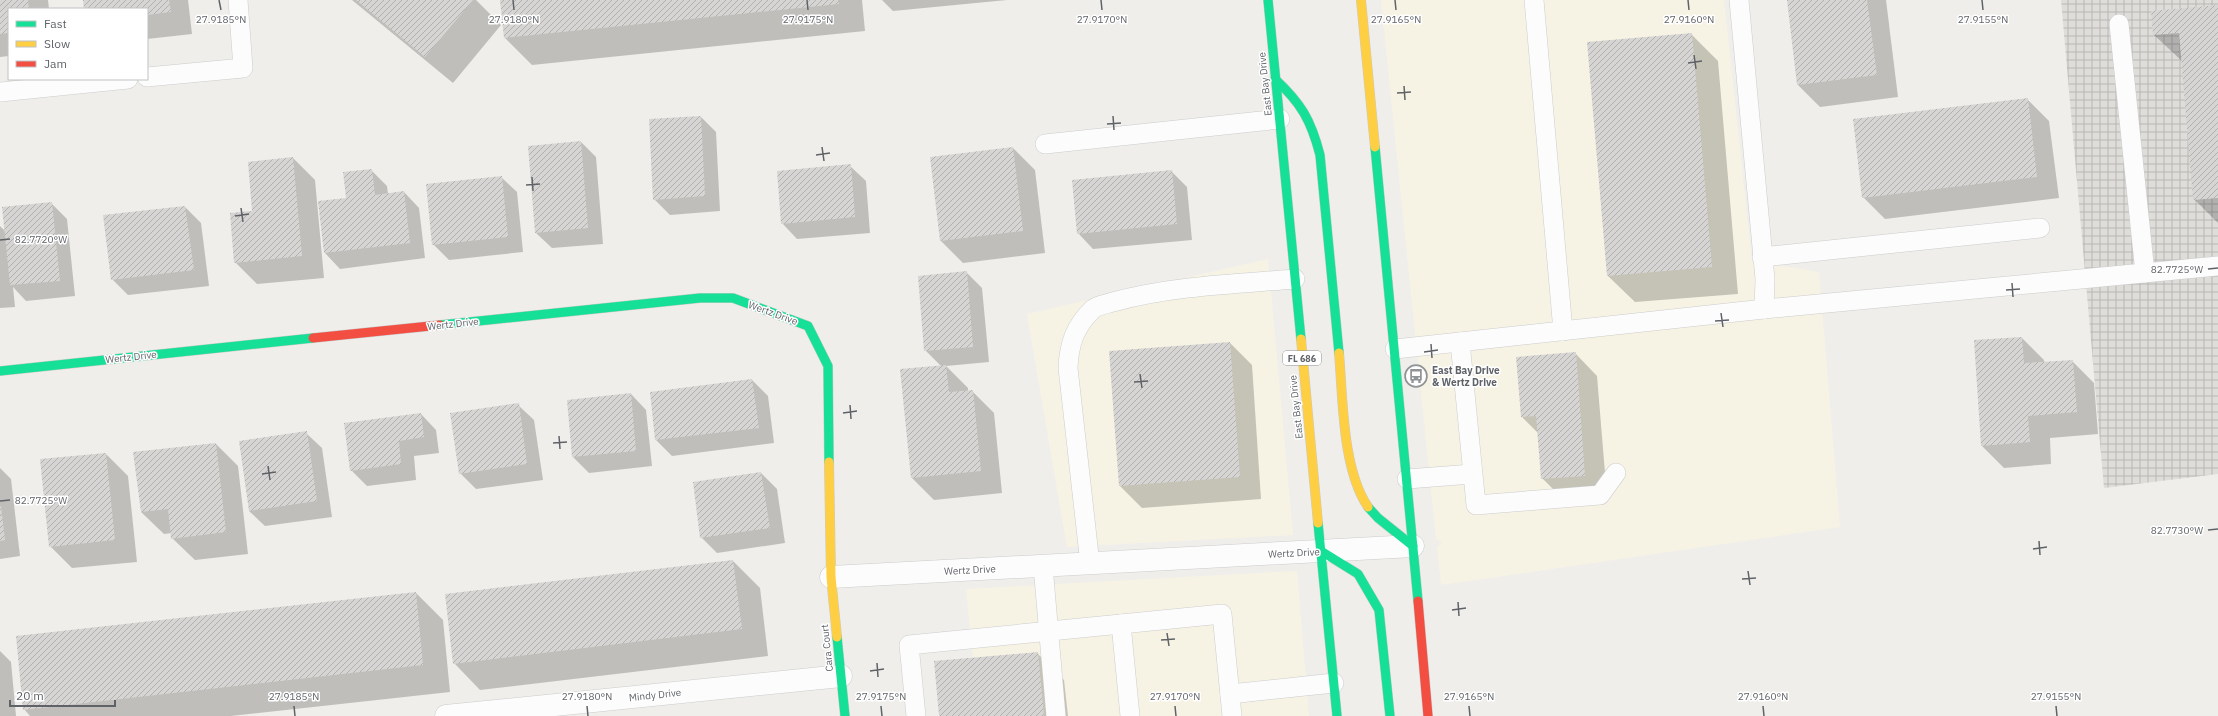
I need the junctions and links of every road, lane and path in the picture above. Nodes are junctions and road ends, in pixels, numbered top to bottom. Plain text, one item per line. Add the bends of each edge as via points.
1 (238, 0) edge
2 (1268, 0) edge
3 (1360, 0) edge
4 (1534, 0) edge
5 (1739, 0) edge
6 (2119, 24) dead end
7 (148, 77) edge
8 (1275, 79) junction
9 (118, 80) edge
10 (0, 92) edge
11 (1280, 119) junction
12 (1045, 144) dead end
13 (2040, 228) dead end
14 (1762, 257) junction
15 (2218, 266) edge
16 (2145, 273) junction
17 (1295, 279) junction
18 (1764, 309) junction
19 (1563, 331) junction
20 (1460, 342) junction
21 (1395, 349) junction
22 (0, 371) edge
23 (1616, 473) dead end
24 (1472, 474) junction
25 (1407, 479) junction
26 (1413, 546) junction
27 (1321, 551) junction
28 (1090, 564) junction
29 (1043, 566) junction
30 (831, 577) junction
31 (1121, 624) junction
32 (1048, 631) junction
33 (841, 676) junction
34 (1334, 683) junction
35 (1230, 694) junction
36 (446, 716) edge
37 (845, 716) edge
38 (916, 716) edge
39 (1056, 716) edge
40 (1130, 716) edge
41 (1232, 716) edge
42 (1337, 716) edge
43 (1390, 716) edge
44 (1428, 716) edge

1 - 7 lane via 243,68
2 - 8 main road, East Bay Drive / FL 686
3 - 21 main road
4 - 19 lane
5 - 14 lane
6 - 16 lane
8 - 11 main road, East Bay Drive / FL 686
8 - 26 main road via 1304,107 1314,129 1320,155 1349,458 1354,483 1364,505 1377,519
9 - 10 lane
11 - 12 lane
11 - 17 main road, East Bay Drive / FL 686
13 - 14 lane
14 - 18 lane via 1765,279
15 - 16 lane
16 - 18 lane
17 - 27 main road, East Bay Drive / FL 686
17 - 28 lane via 1176,289 1130,297 1094,308 1076,328 1069,349 1068,368
18 - 19 lane
19 - 20 lane
20 - 21 lane
20 - 24 lane
21 - 25 main road
22 - 30 main road, Wertz Drive via 700,298 733,298 808,326 828,366
23 - 24 lane via 1600,495 1476,505
24 - 25 lane
25 - 26 main road
26 - 27 street, Wertz Drive
26 - 44 main road
27 - 28 street, Wertz Drive
27 - 34 main road, East Bay Drive / FL 686
27 - 43 main road via 1358,574 1379,610
28 - 29 street, Wertz Drive
29 - 30 street, Wertz Drive
29 - 32 lane
30 - 33 main road, Cara Court
31 - 32 lane
31 - 35 lane via 1222,614
31 - 40 lane
32 - 38 lane via 909,645
32 - 39 lane
33 - 36 street, Mindy Drive
33 - 37 main road, Cara Court
34 - 35 lane
34 - 42 main road, East Bay Drive / FL 686
35 - 41 lane

